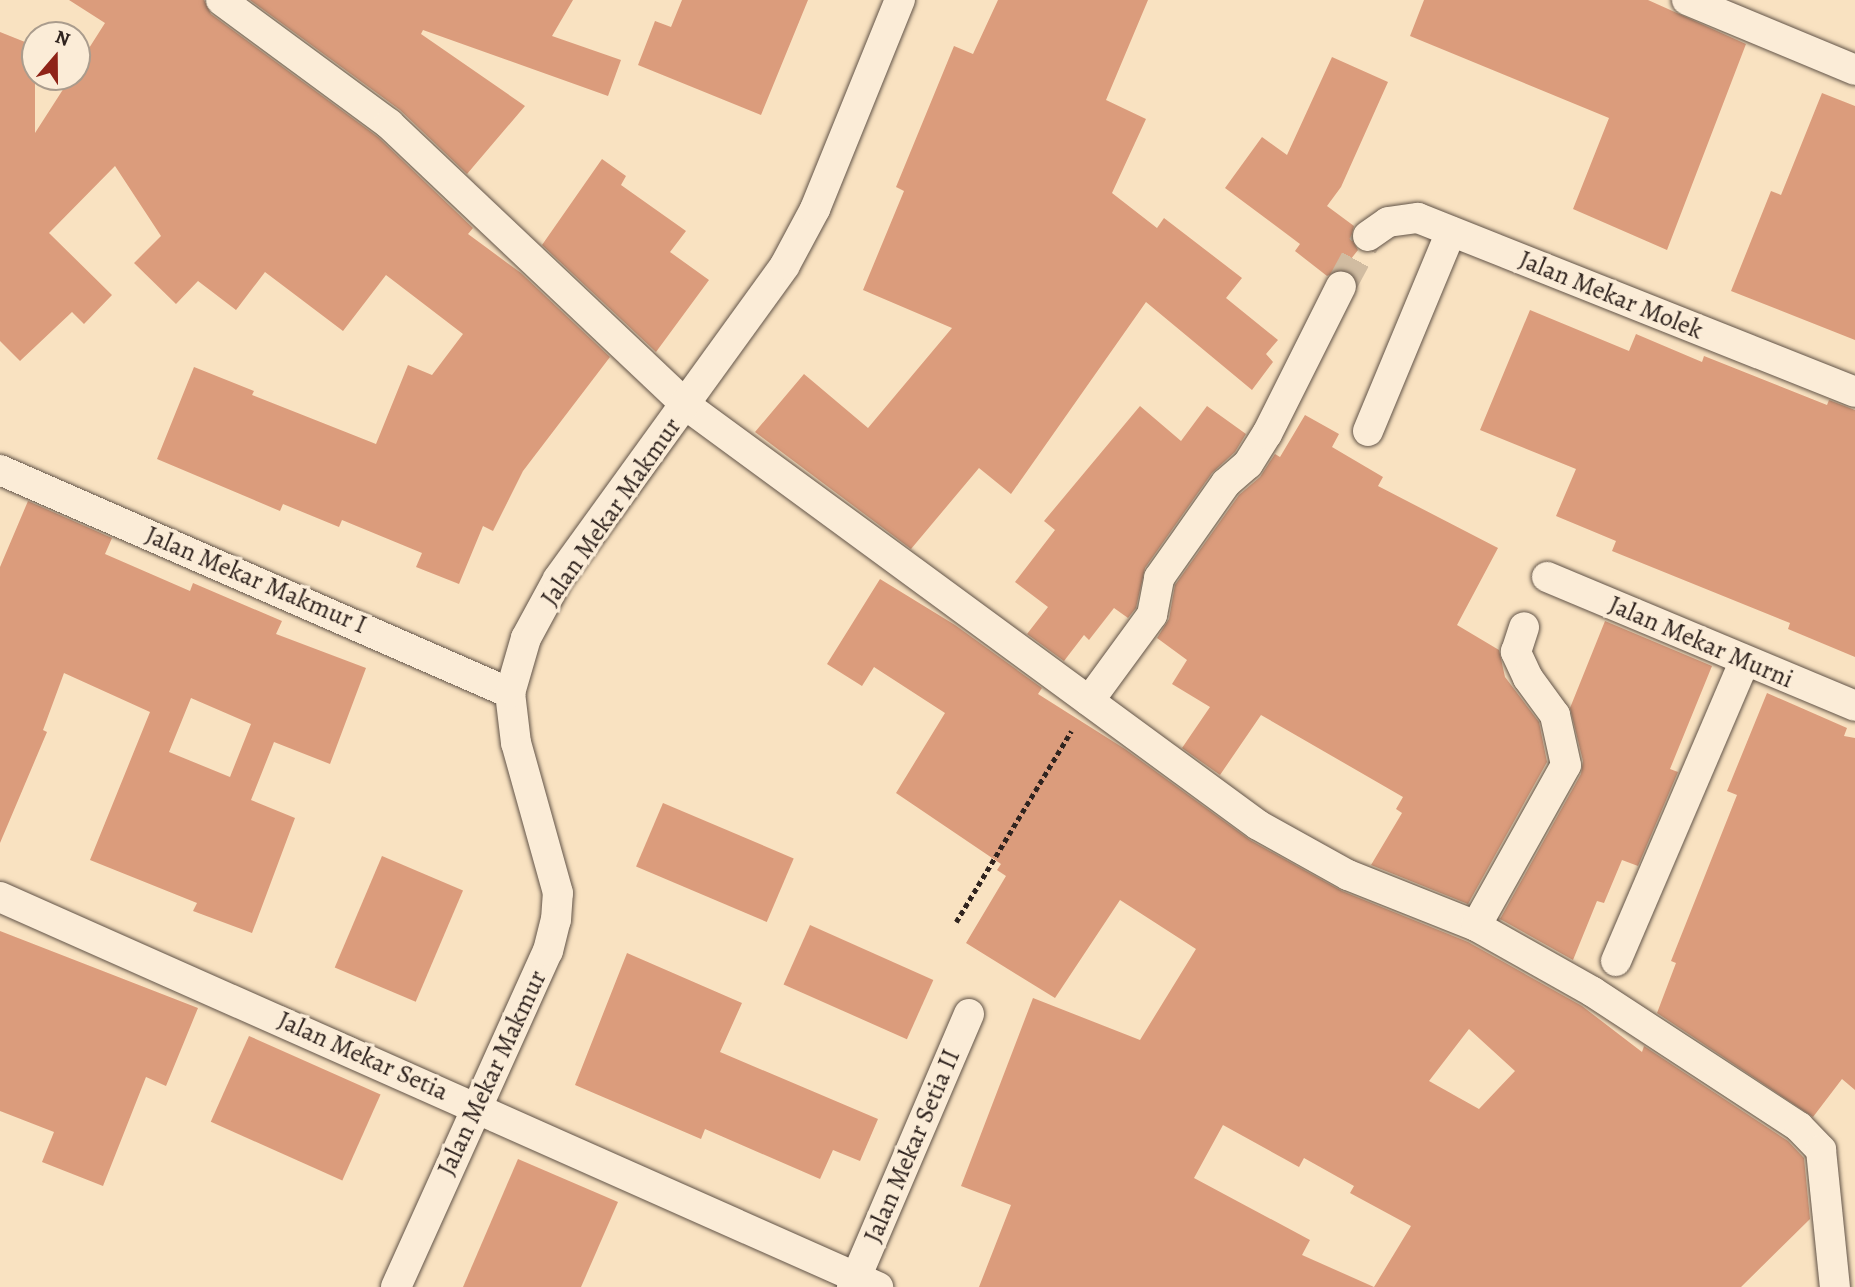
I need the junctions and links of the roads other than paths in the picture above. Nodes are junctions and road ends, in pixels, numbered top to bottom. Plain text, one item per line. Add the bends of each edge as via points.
1 (221, 0) edge
2 (900, 0) edge
3 (1687, 0) edge
4 (1855, 70) edge
5 (1451, 232) junction
6 (1368, 236) tunnel mouth
7 (1341, 286) tunnel mouth
8 (1855, 392) edge
9 (687, 406) junction
10 (1367, 431) dead end
11 (0, 470) edge
12 (1547, 577) dead end
13 (1524, 627) dead end
14 (1744, 662) junction
15 (510, 693) junction
16 (1089, 701) junction
17 (1855, 706) edge
18 (0, 897) edge
19 (1476, 926) junction
20 (1616, 961) dead end
21 (968, 1014) dead end
22 (476, 1105) junction
23 (862, 1284) edge
24 (396, 1287) edge
25 (1835, 1287) edge

1 - 9 street via 389,124
2 - 9 street, Jalan Mekar Makmur via 815,209 785,265
3 - 4 street
5 - 6 street, Jalan Mekar Molek via 1418,218 1401,217
5 - 8 street, Jalan Mekar Molek
5 - 10 street
7 - 16 street via 1267,434 1159,578 1153,615
9 - 15 street, Jalan Mekar Makmur via 558,579 526,638
9 - 16 street
11 - 15 street, Jalan Mekar Makmur I
12 - 14 street, Jalan Mekar Murni
13 - 19 street via 1516,652 1555,715 1566,765
14 - 17 street, Jalan Mekar Murni
14 - 20 street
15 - 22 street, Jalan Mekar Makmur via 516,743 558,893 556,920 548,951
16 - 19 street via 1258,825 1309,856
18 - 22 street, Jalan Mekar Setia
19 - 25 street via 1592,992 1811,1138 1821,1150
21 - 23 street, Jalan Mekar Setia II
22 - 23 street, Jalan Mekar Setia
22 - 24 street, Jalan Mekar Makmur

